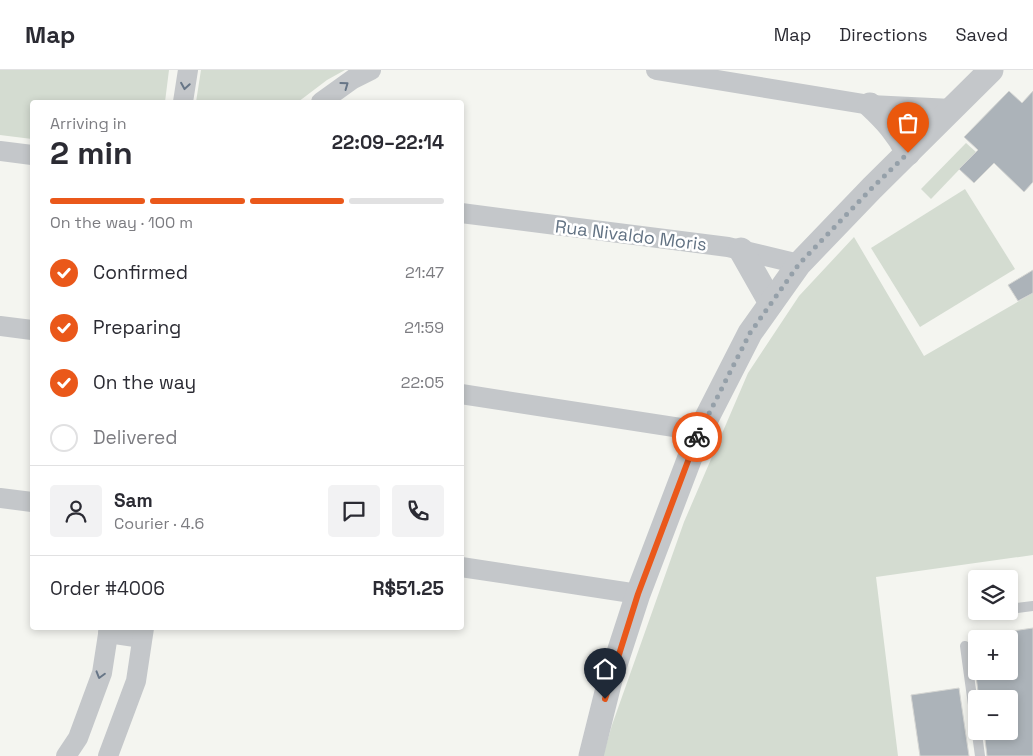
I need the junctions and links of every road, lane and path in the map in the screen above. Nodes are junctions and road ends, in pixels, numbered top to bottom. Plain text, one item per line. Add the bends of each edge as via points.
1 (188, 70) edge
2 (371, 70) edge
3 (656, 70) edge
4 (991, 70) edge
5 (183, 100) edge
6 (324, 100) edge
7 (870, 105) junction
8 (952, 109) junction
9 (0, 152) edge
10 (908, 153) junction
11 (30, 156) edge
12 (464, 213) edge
13 (741, 250) junction
14 (799, 264) junction
15 (771, 303) junction
16 (0, 326) edge
17 (30, 330) edge
18 (464, 394) edge
19 (700, 431) junction
20 (0, 498) edge
21 (30, 502) edge
22 (464, 567) edge
23 (638, 594) junction
24 (1033, 606) edge
25 (1018, 608) edge
26 (108, 630) edge
27 (143, 633) edge
28 (965, 646) dead end
29 (66, 756) edge
30 (108, 756) edge
31 (591, 756) edge
32 (980, 756) edge

1 -> 5 street
6 -> 2 street
3 - 7 street
4 - 8 street
7 - 8 street
7 - 10 street via 889,123
8 - 10 street
9 - 11 street
10 - 14 street
12 - 13 street, Rua Nivaldo Moris
13 - 14 street, Rua Nivaldo Moris
13 - 15 street
14 - 15 street
15 - 19 street via 750,333
16 - 17 street
18 - 19 street
19 - 23 street
20 - 21 street
22 - 23 street
23 - 31 street via 610,680
24 - 25 lane
26 - 27 street
26 -> 29 street via 102,673 78,738
27 - 30 street via 136,681
28 - 32 lane

